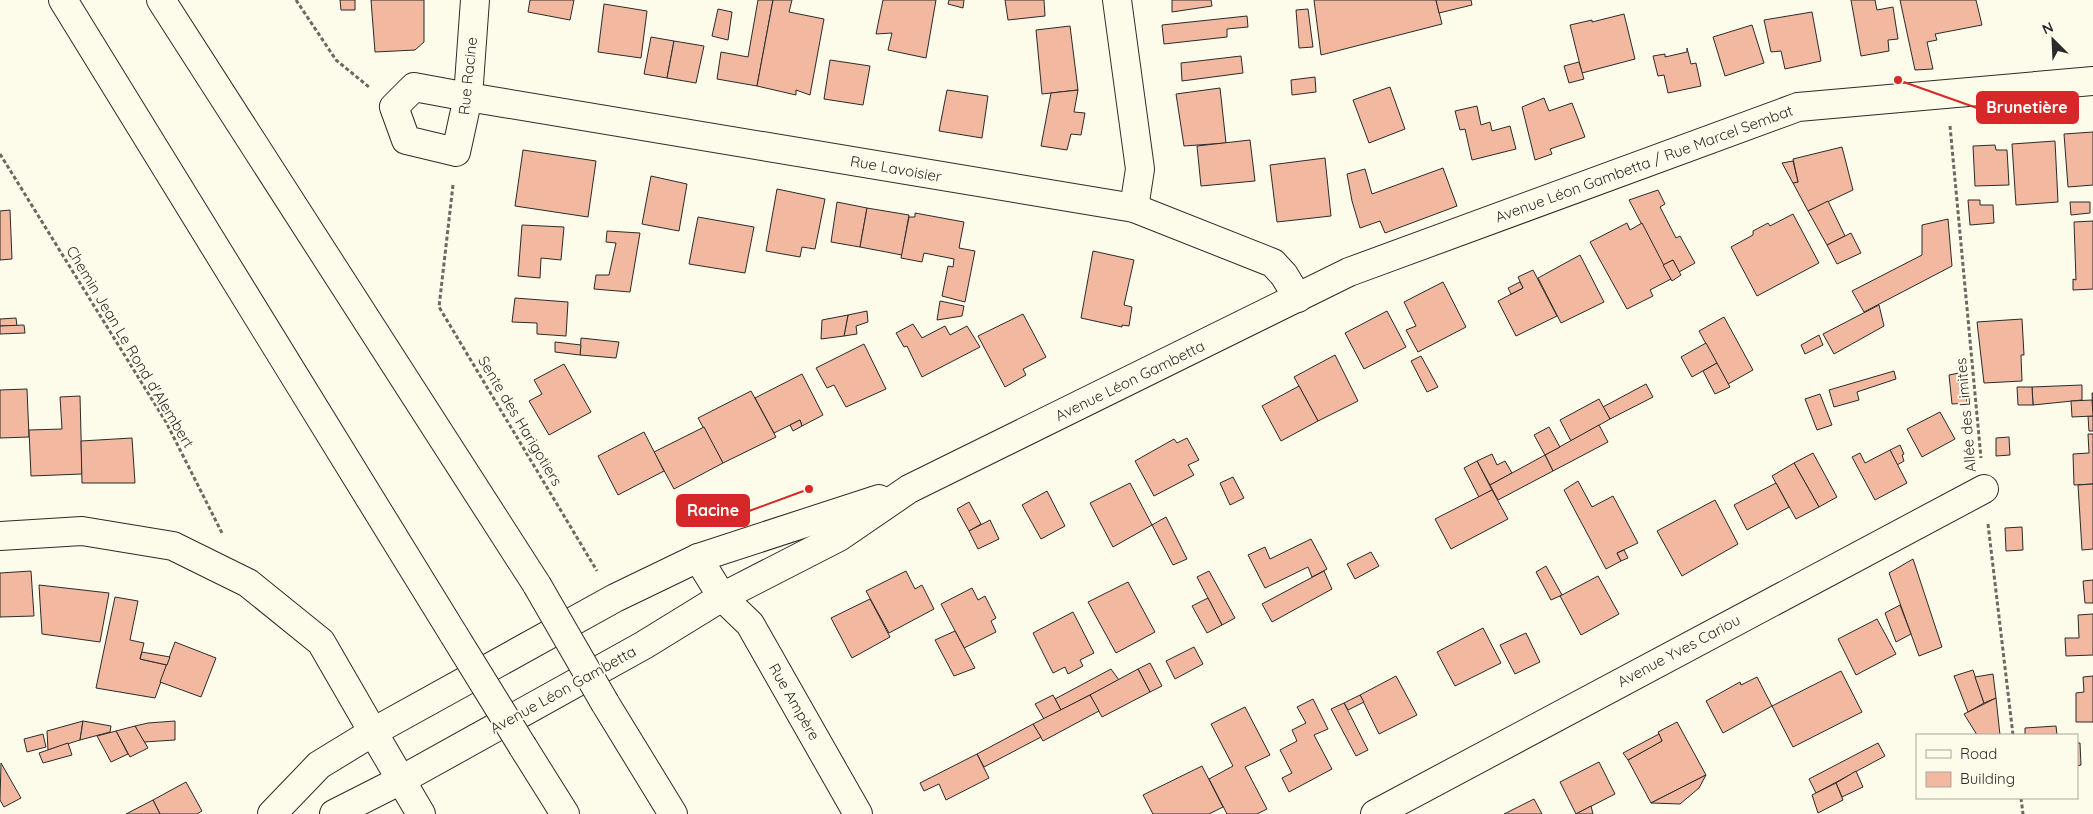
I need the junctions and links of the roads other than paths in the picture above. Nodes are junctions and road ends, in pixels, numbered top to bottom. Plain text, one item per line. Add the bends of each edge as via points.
1 (63, 0) edge
2 (161, 0) edge
3 (475, 0) edge
4 (1117, 0) edge
5 (2093, 81) edge
6 (468, 97) junction
7 (456, 152) joint
8 (1134, 208) junction
9 (1350, 272) joint
10 (1298, 298) junction
11 (909, 489) junction
12 (1984, 489) road end
13 (0, 536) edge
14 (698, 558) junction
15 (722, 597) junction
16 (373, 732) junction
17 (401, 780) junction
18 (272, 814) edge
19 (334, 814) edge
20 (421, 814) edge
21 (565, 814) edge
22 (673, 814) edge
23 (858, 814) edge
24 (1374, 814) edge

1 - 21 main road, bridge
2 - 22 main road, bridge via 537,585
3 - 6 main road, Rue Racine
4 - 8 main road via 1140,169
5 - 9 main road, Avenue Léon Gambetta / Rue Marcel Sembat via 1798,107
6 - 7 main road, Rue Racine
6 - 7 main road, Rue Lavoisier via 414,87 394,107 406,140
6 - 8 main road, Rue Lavoisier
8 - 10 main road, Rue Lavoisier via 1273,263
9 - 10 main road, Avenue Léon Gambetta
10 - 11 main road, Avenue Léon Gambetta
11 - 14 main road, Avenue Léon Gambetta
11 - 15 main road, Avenue Léon Gambetta via 839,536
12 - 24 main road, Avenue Yves Cariou
13 - 16 main road via 82,531 173,546 248,583 321,642
14 - 15 main road
14 - 16 main road, Avenue Léon Gambetta via 615,598
15 - 17 main road, Avenue Léon Gambetta
15 - 23 main road, Rue Ampère via 750,624
16 - 17 main road
16 - 18 main road, Avenue Léon Gambetta via 318,765
17 - 19 main road, Avenue Léon Gambetta
17 - 20 main road

